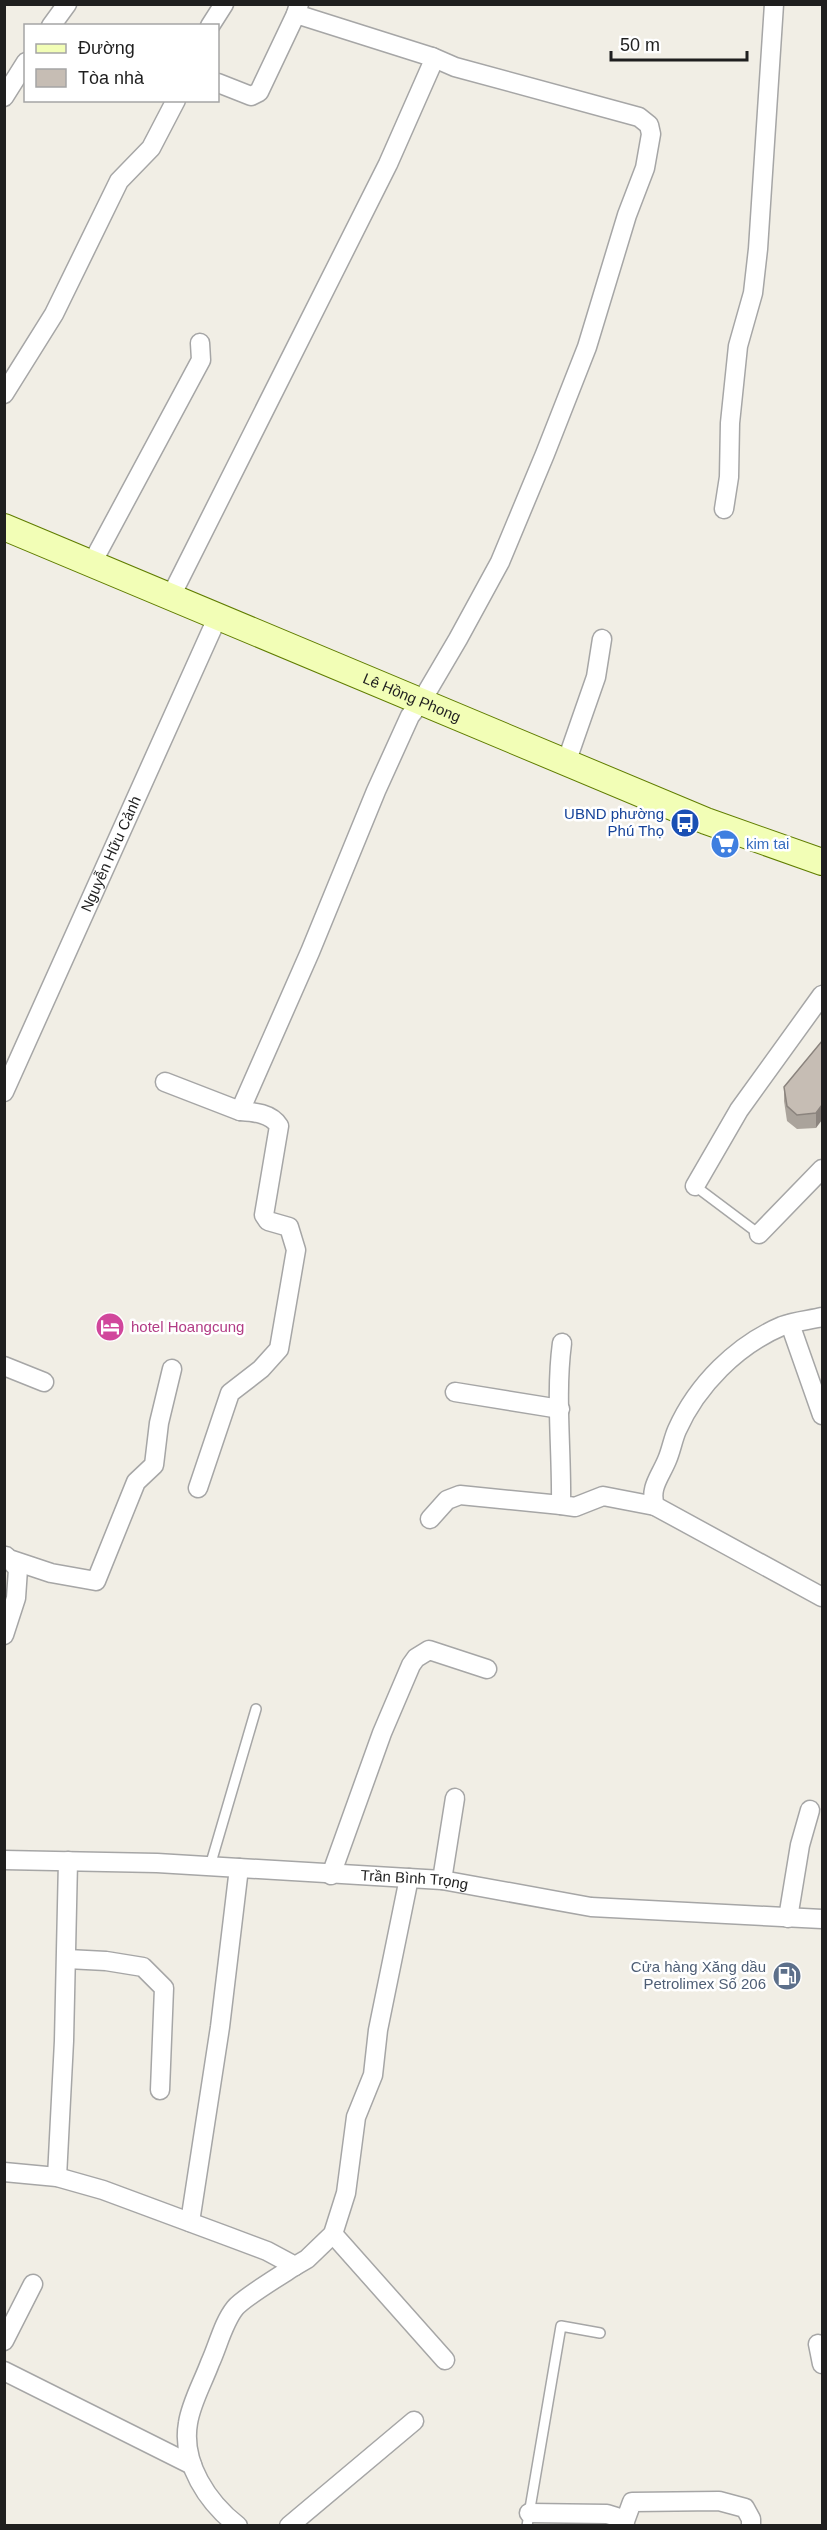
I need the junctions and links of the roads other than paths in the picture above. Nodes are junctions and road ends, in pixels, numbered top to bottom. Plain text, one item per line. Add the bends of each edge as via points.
1 (67, 4) edge
2 (224, 4) edge
3 (774, 4) edge
4 (297, 9) edge
5 (52, 24) edge
6 (211, 24) edge
7 (432, 57) junction
8 (24, 65) edge
9 (219, 82) edge
10 (4, 97) edge
11 (175, 102) edge
12 (200, 343) dead end
13 (4, 394) edge
14 (724, 509) dead end
15 (4, 527) edge
16 (92, 563) junction
17 (171, 596) junction
18 (218, 616) junction
19 (602, 639) dead end
20 (421, 702) junction
21 (566, 763) junction
22 (822, 862) edge
23 (822, 995) edge
24 (12, 1055) edge
25 (165, 1082) dead end
26 (4, 1092) edge
27 (240, 1111) junction
28 (822, 1169) edge
29 (695, 1186) joint
30 (759, 1234) joint
31 (822, 1317) edge
32 (790, 1324) junction
33 (562, 1343) dead end
34 (4, 1366) edge
35 (172, 1369) dead end
36 (44, 1382) dead end
37 (455, 1392) dead end
38 (560, 1408) junction
39 (822, 1415) edge
40 (198, 1488) dead end
41 (561, 1505) junction
42 (655, 1506) junction
43 (430, 1519) dead end
44 (8, 1557) edge
45 (822, 1597) edge
46 (4, 1635) edge
47 (487, 1669) dead end
48 (256, 1709) dead end
49 (455, 1798) dead end
50 (810, 1810) dead end
51 (4, 1860) edge
52 (68, 1861) junction
53 (210, 1866) junction
54 (239, 1868) junction
55 (331, 1875) junction
56 (409, 1878) junction
57 (442, 1880) junction
58 (788, 1918) junction
59 (822, 1919) edge
60 (67, 1959) junction
61 (160, 2090) dead end
62 (4, 2172) edge
63 (57, 2177) junction
64 (190, 2222) junction
65 (333, 2234) junction
66 (294, 2265) junction
67 (33, 2284) dead end
68 (600, 2333) dead end
69 (4, 2341) edge
70 (818, 2344) dead end
71 (445, 2360) dead end
72 (822, 2364) edge
73 (4, 2371) edge
74 (414, 2421) dead end
75 (192, 2465) junction
76 (528, 2519) edge
77 (625, 2525) edge
78 (238, 2526) edge
79 (289, 2526) edge
80 (752, 2526) edge

1 - 5 street
2 - 6 street
3 - 14 street via 758,249 753,293 738,346
4 - 7 street
4 - 9 street via 259,92 251,96
7 - 17 street via 433,63 388,164
7 - 20 street via 455,68 639,117 651,134 645,168 587,347 545,454 500,562
8 - 10 street
11 - 13 street via 151,148 119,181 54,314
12 - 16 street via 201,360
15 - 16 street, Lê Hồng Phong
16 - 17 street, Lê Hồng Phong
17 - 18 street, Lê Hồng Phong
18 - 20 street, Lê Hồng Phong
18 - 24 street, Nguyễn Hữu Cảnh
19 - 21 street via 596,677
20 - 21 street, Lê Hồng Phong
20 - 27 street via 410,716 381,781
21 - 22 street, Lê Hồng Phong via 706,821
23 - 29 street via 739,1110
24 - 26 street, Nguyễn Hữu Cảnh
25 - 27 street
27 - 40 street via 266,1116 279,1126 264,1215 268,1221 289,1227 296,1250 279,1349 230,1393
28 - 30 street
29 - 30 lane
31 - 32 street
32 - 39 street
32 - 42 street via 742,1348 701,1390 677,1430 659,1473 651,1496
33 - 38 street via 558,1375
34 - 36 street
35 - 44 street via 154,1465 135,1482 96,1581 51,1573
37 - 38 street
38 - 41 street
41 - 42 street via 575,1507 603,1496
41 - 43 street via 460,1496 447,1500
42 - 45 street
44 - 46 street via 18,1569 16,1598
47 - 55 street via 429,1650 416,1658 381,1733
48 - 53 lane
49 - 57 street
50 - 58 street
51 - 52 street, Trần Bình Trọng
52 - 53 street, Trần Bình Trọng
52 - 60 street
53 - 54 street, Trần Bình Trọng
54 - 55 street, Trần Bình Trọng
54 - 64 street
55 - 56 street, Trần Bình Trọng
56 - 57 street, Trần Bình Trọng
56 - 65 street via 378,2030 373,2075 356,2117 346,2193
57 - 58 street, Trần Bình Trọng via 591,1907
58 - 59 street, Trần Bình Trọng
60 - 61 street via 143,1967 164,1988
60 - 63 street
62 - 63 street
63 - 64 street
64 - 66 street
65 - 66 street via 307,2259
65 - 71 street
66 - 75 street via 235,2307 188,2423
67 - 69 street
68 - 76 lane via 561,2326
70 - 72 street
73 - 75 street
74 - 79 street
75 - 78 street via 206,2493
76 - 77 street via 607,2514 620,2518
77 - 80 street via 632,2502 719,2501 745,2508

